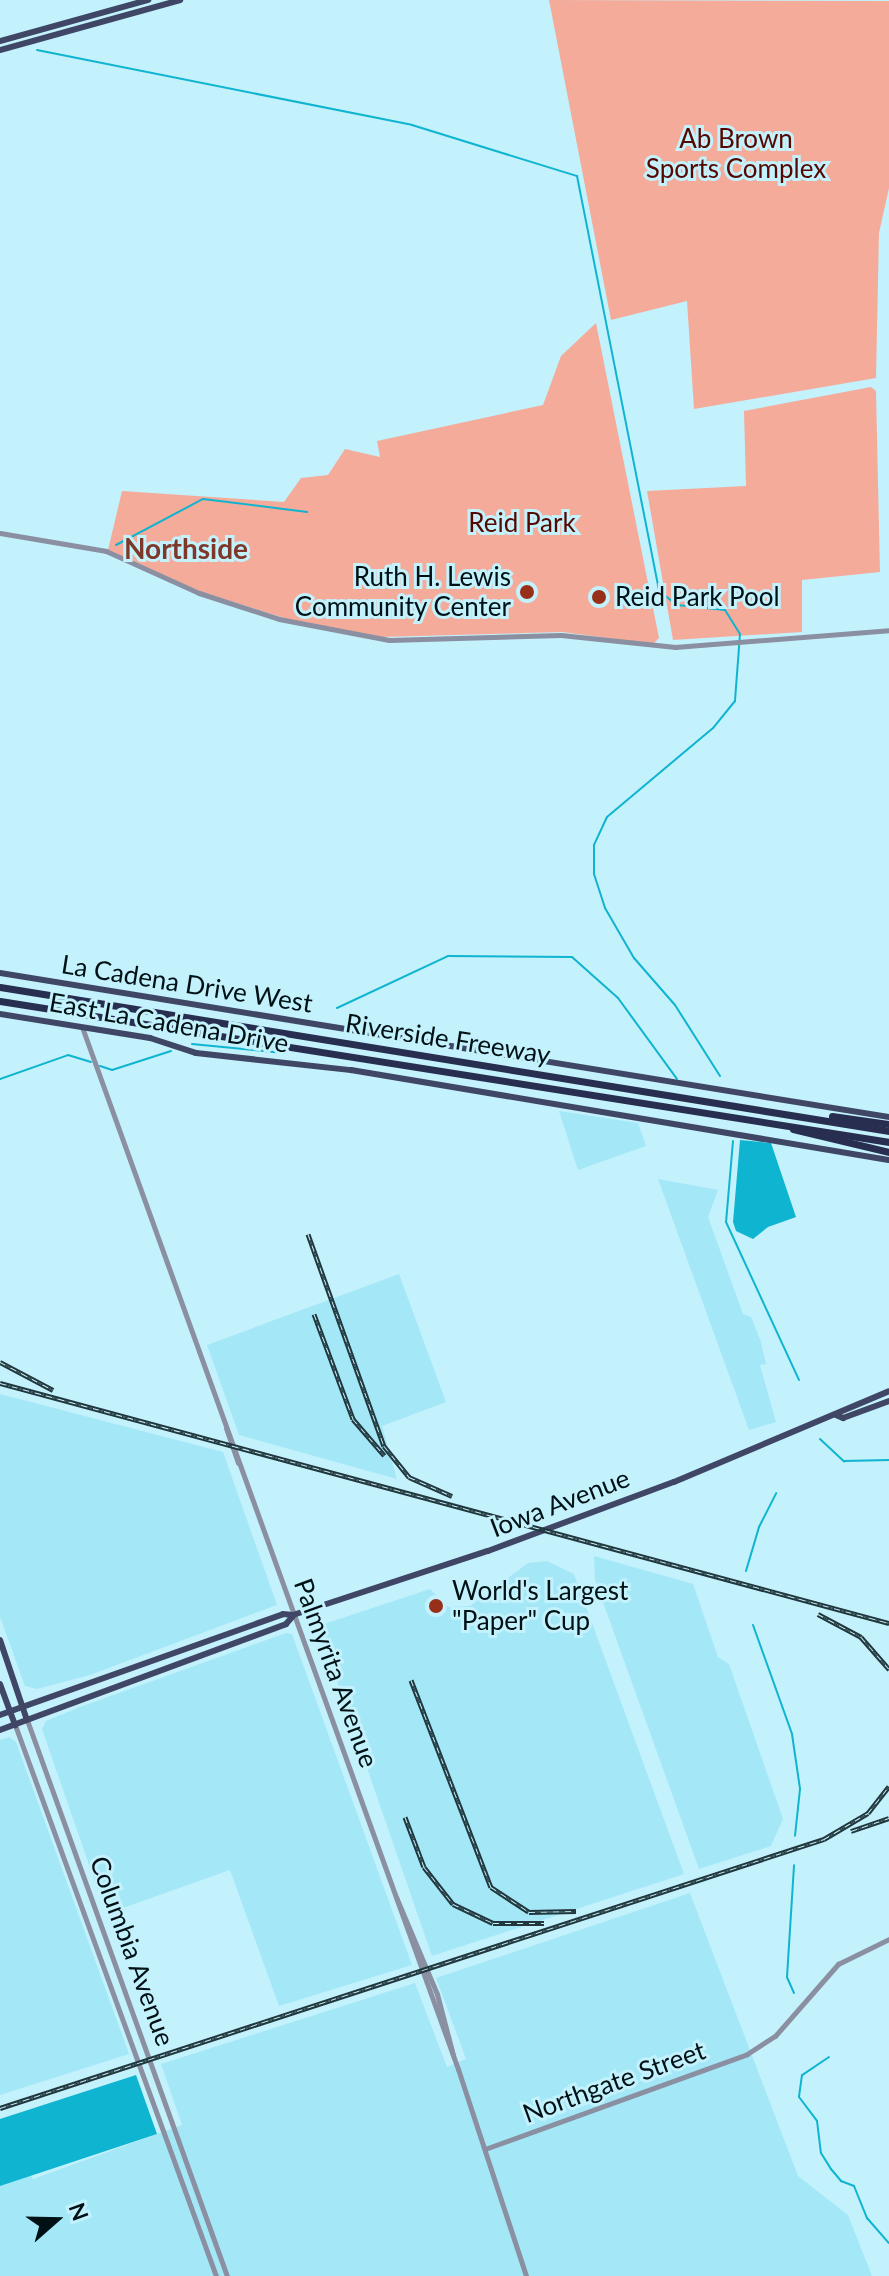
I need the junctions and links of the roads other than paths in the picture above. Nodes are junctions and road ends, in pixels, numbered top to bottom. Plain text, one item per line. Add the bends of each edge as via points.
1 (148, 0) edge
2 (180, 0) edge
3 (0, 41) edge
4 (0, 50) edge
5 (0, 533) edge
6 (889, 630) edge
7 (0, 973) edge
8 (0, 984) edge
9 (0, 1001) edge
10 (0, 1014) edge
11 (82, 1027) junction
12 (789, 1113) junction
13 (889, 1117) edge
14 (889, 1124) edge
15 (787, 1127) junction
16 (889, 1131) edge
17 (889, 1142) edge
18 (889, 1152) edge
19 (889, 1160) edge
20 (889, 1391) edge
21 (889, 1401) edge
22 (836, 1415) junction
23 (293, 1615) junction
24 (0, 1640) edge
25 (0, 1684) edge
26 (24, 1707) junction
27 (9, 1711) junction
28 (0, 1715) edge
29 (27, 1720) junction
30 (15, 1725) junction
31 (0, 1730) edge
32 (70, 1837) junction
33 (58, 1841) junction
34 (79, 1863) junction
35 (68, 1867) junction
36 (889, 1939) edge
37 (120, 1979) junction
38 (111, 1982) junction
39 (485, 2149) junction
40 (194, 2186) junction
41 (185, 2189) junction
42 (216, 2276) edge
43 (227, 2276) edge
44 (526, 2276) edge

1 - 3 main road
2 - 4 main road
5 - 6 street via 106,551 199,593 266,615 389,640 561,635 675,647
7 - 13 main road, La Cadena Drive West
8 - 12 highway, Riverside Freeway
9 - 15 highway, Riverside Freeway
10 - 11 main road, East La Cadena Drive
11 - 19 main road, East La Cadena Drive via 150,1038 210,1056 351,1070
11 - 23 street, Palmyrita Avenue
12 - 14 highway
12 - 16 highway, Riverside Freeway
15 - 17 highway, Riverside Freeway
15 - 18 highway
20 - 22 main road, Iowa Avenue
21 - 22 main road, Iowa Avenue via 843,1418
22 - 23 main road, Iowa Avenue via 488,1551
23 - 26 main road, Iowa Avenue via 283,1614
23 - 29 main road, Iowa Avenue via 286,1624
23 - 39 street, Palmyrita Avenue
24 - 26 main road, Columbia Avenue
25 - 27 main road, Columbia Avenue
26 - 27 main road, Iowa Avenue
26 - 29 main road, Columbia Avenue
27 - 28 main road, Iowa Avenue
27 - 30 main road, Columbia Avenue
29 - 30 main road, Iowa Avenue
29 - 32 street, Columbia Avenue
30 - 31 main road, Iowa Avenue
30 - 33 street, Columbia Avenue
32 - 33 street
32 - 34 street, Columbia Avenue
33 - 35 street, Columbia Avenue
34 - 35 street
34 - 37 street, Columbia Avenue
35 - 38 street, Columbia Avenue
36 - 39 street, Northgate Street via 838,1964 775,2036 755,2050
37 - 38 street
37 - 40 street, Columbia Avenue
38 - 41 street, Columbia Avenue
39 - 44 street, Palmyrita Avenue
40 - 41 street
40 - 43 street, Columbia Avenue
41 - 42 street, Columbia Avenue

